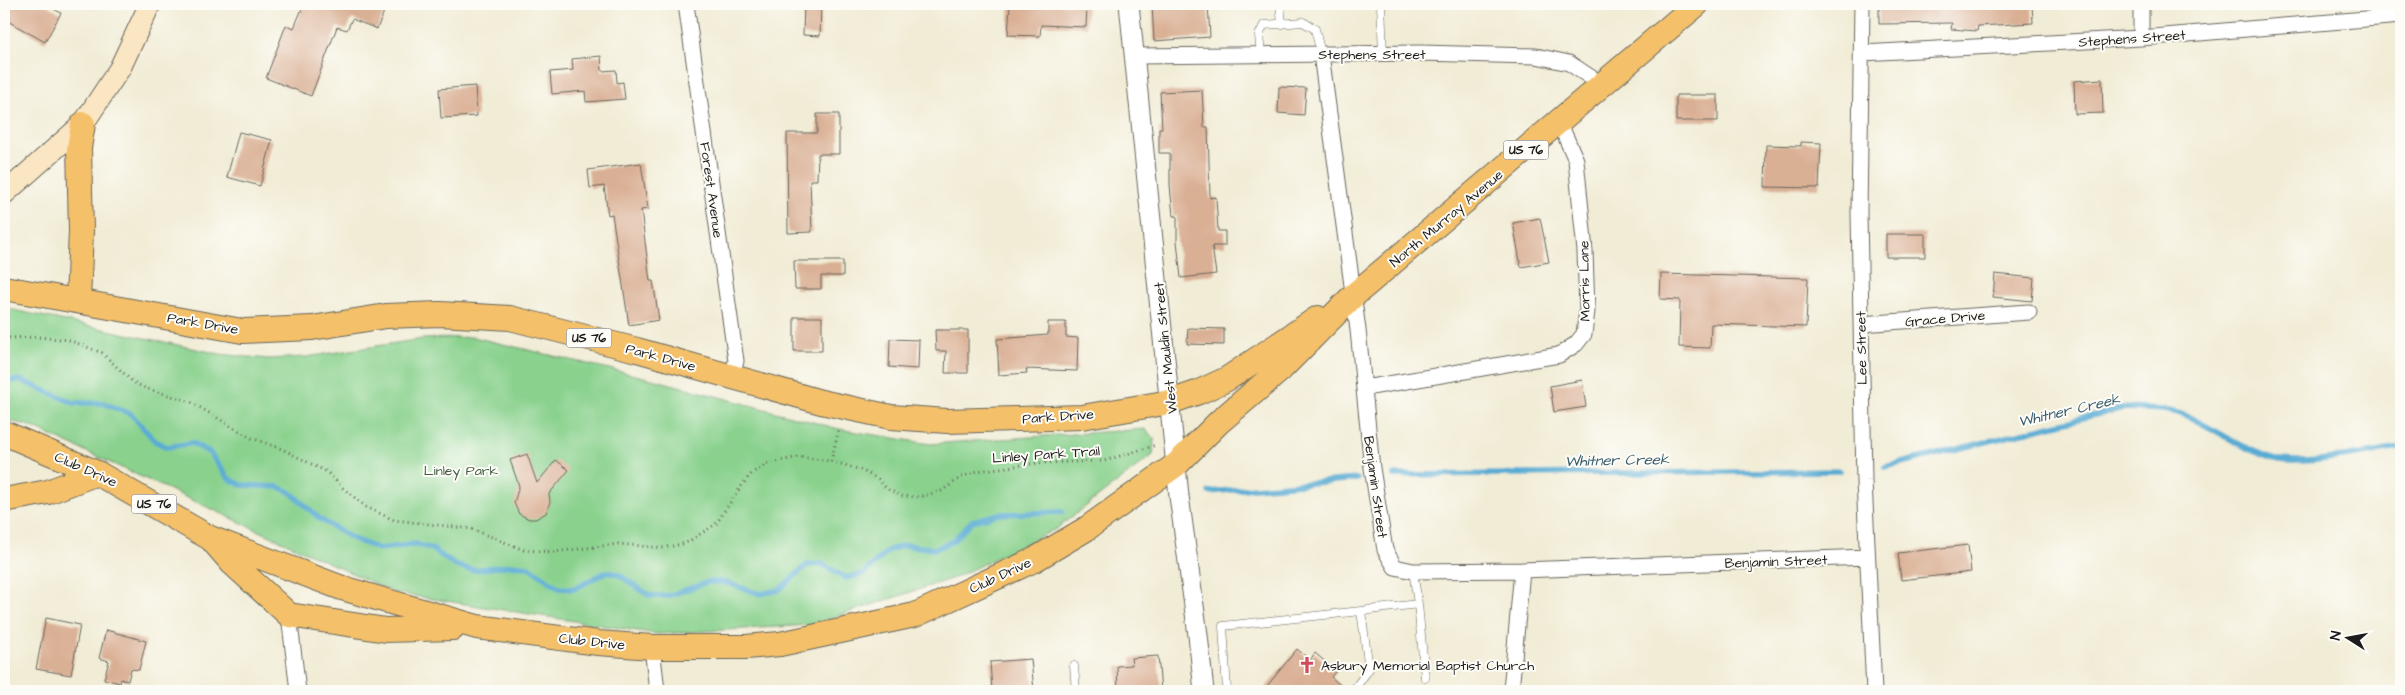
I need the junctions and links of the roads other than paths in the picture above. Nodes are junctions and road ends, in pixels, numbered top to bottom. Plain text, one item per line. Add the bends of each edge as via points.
1 (150, 4) edge
2 (686, 4) edge
3 (1129, 4) edge
4 (1280, 4) edge
5 (1381, 4) edge
6 (1697, 4) edge
7 (1862, 4) edge
8 (2141, 4) edge
9 (2401, 16) edge
10 (1282, 24) junction
11 (2141, 38) junction
12 (1862, 53) junction
13 (1320, 54) junction
14 (1383, 54) junction
15 (1261, 55) junction
16 (1135, 56) junction
17 (1601, 84) junction
18 (1559, 122) junction
19 (83, 124) junction
20 (4, 194) edge
21 (4, 288) edge
22 (1354, 296) junction
23 (78, 301) junction
24 (2029, 312) dead end
25 (1861, 324) junction
26 (732, 377) junction
27 (1365, 388) junction
28 (1170, 402) junction
29 (4, 433) edge
30 (1177, 464) junction
31 (97, 473) junction
32 (4, 500) edge
33 (210, 538) junction
34 (1868, 557) junction
35 (1522, 570) junction
36 (1413, 571) junction
37 (1418, 604) junction
38 (1361, 611) junction
39 (289, 615) junction
40 (477, 627) junction
41 (652, 647) junction
42 (1074, 666) dead end
43 (1425, 678) dead end
44 (298, 691) edge
45 (657, 691) edge
46 (1076, 691) edge
47 (1204, 691) edge
48 (1227, 691) edge
49 (1353, 691) edge
50 (1511, 691) edge
51 (1874, 691) edge

1 - 19 main road via 120,68
2 - 26 street, Forest Avenue via 736,362
3 - 16 street, West Mauldin Street
4 - 10 lane
5 - 14 lane
6 - 17 main road, North Murray Avenue / US 76
7 - 12 street, Lee Street
8 - 11 street
9 - 11 street, Stephens Street
10 - 13 lane via 1309,24 1314,29
10 - 15 lane via 1264,25 1260,29
11 - 12 street, Stephens Street
12 - 25 street, Lee Street
13 - 14 street, Stephens Street
13 - 15 street, Stephens Street
13 - 22 street, Benjamin Street
14 - 17 street, Stephens Street via 1536,56 1569,63
15 - 16 street, Stephens Street
16 - 28 street, West Mauldin Street
17 - 18 main road, North Murray Avenue / US 76
18 - 22 main road, North Murray Avenue / US 76
18 - 27 street, Morris Lane via 1576,160 1585,252 1587,311 1584,334 1576,344 1559,355
19 - 20 main road
19 - 23 main road via 79,148 81,231
21 - 23 main road, Park Drive / US 76
22 - 27 street, Benjamin Street
22 - 28 main road, North Murray Avenue / US 76 via 1226,379
22 - 30 main road, North Murray Avenue / US 76 via 1280,370 1219,422
23 - 26 main road, Park Drive / US 76 via 242,331 312,328 386,316 440,314 510,318
24 - 25 street, Grace Drive
25 - 34 street, Lee Street
26 - 28 main road, Park Drive / US 76 via 821,402 891,417 947,421 1082,417
27 - 36 street, Benjamin Street via 1372,468 1385,550 1395,567
28 - 30 street, West Mauldin Street
29 - 31 main road, Club Drive / US 76
30 - 41 main road, Club Drive / US 76 via 1086,529 1034,560 914,614 780,644
30 - 47 street, West Mauldin Street
31 - 32 main road via 48,492
31 - 33 main road, Club Drive / US 76
33 - 39 main road via 232,563
33 - 40 main road, Club Drive / US 76 via 342,588
34 - 35 street, Benjamin Street
34 - 51 street, Lee Street
35 - 36 street, Benjamin Street
35 - 50 street
36 - 37 lane
37 - 38 lane
37 - 43 lane
38 - 48 lane via 1223,626
38 - 49 lane via 1369,669
39 - 40 main road via 386,630
39 - 44 street
40 - 41 main road, Club Drive / US 76
41 - 45 street
42 - 46 lane

